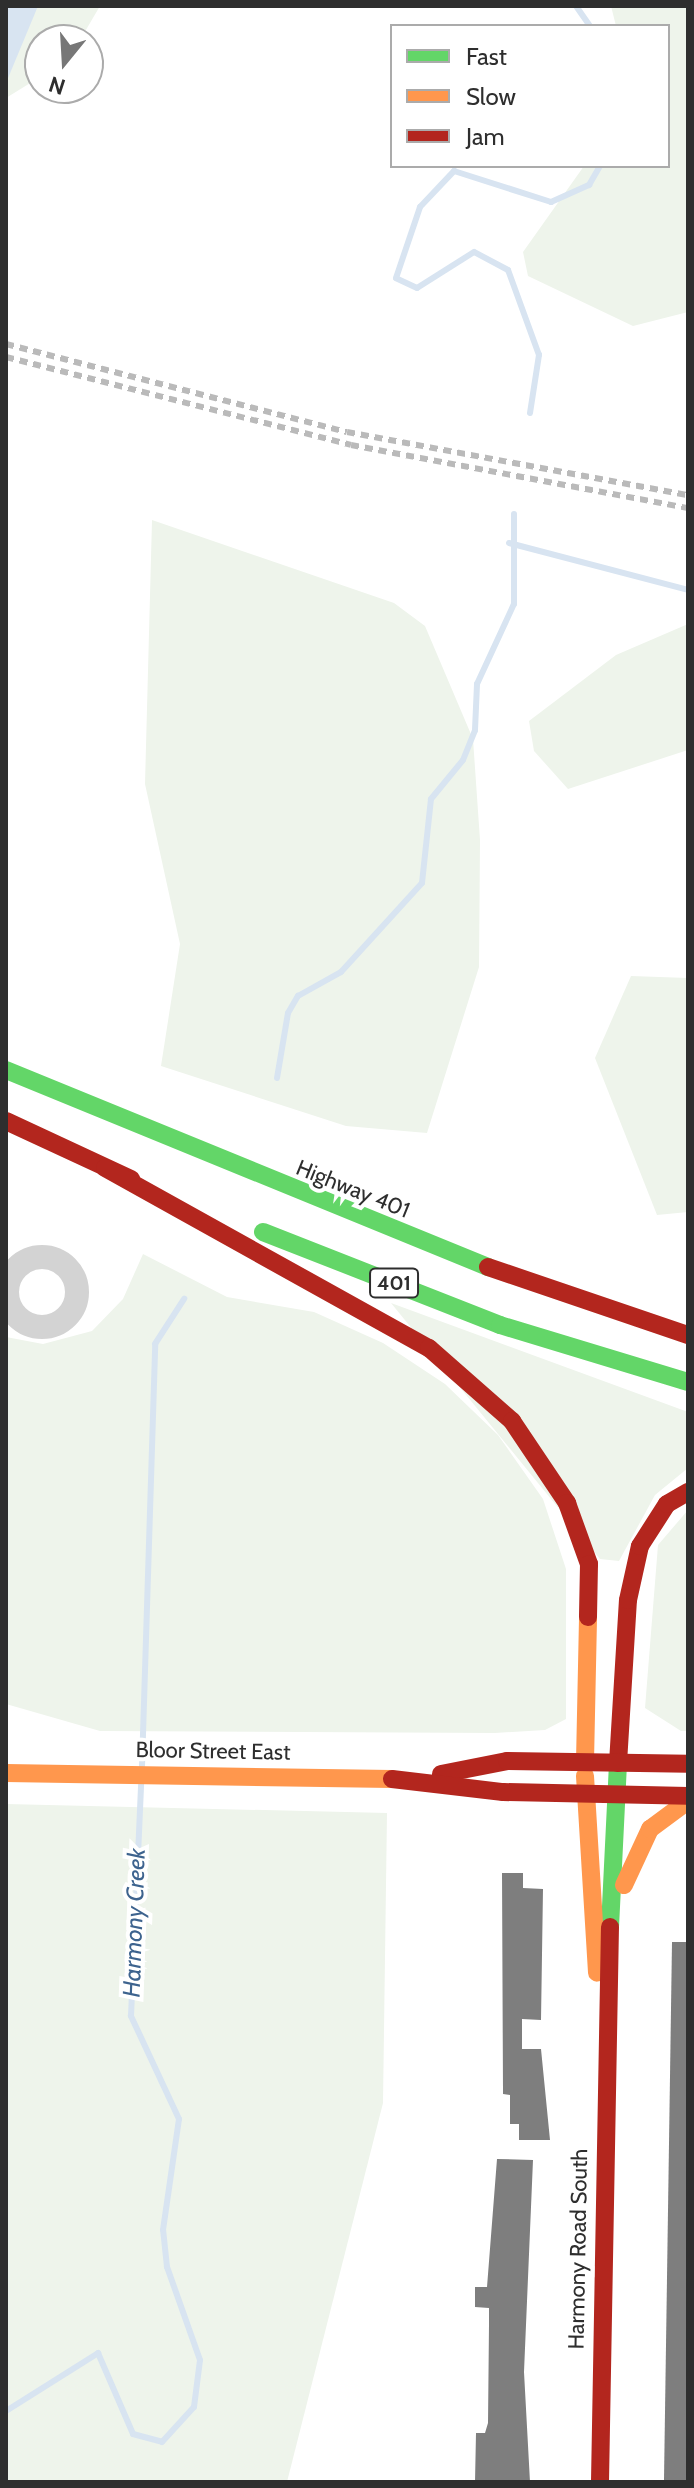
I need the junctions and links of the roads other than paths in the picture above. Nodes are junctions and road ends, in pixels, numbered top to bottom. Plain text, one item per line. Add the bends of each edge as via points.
1 (6, 1070) edge
2 (6, 1121) edge
3 (105, 1168) junction
4 (688, 1335) edge
5 (688, 1382) edge
6 (688, 1492) edge
7 (585, 1762) junction
8 (618, 1763) junction
9 (688, 1764) edge
10 (6, 1773) edge
11 (418, 1779) junction
12 (584, 1795) junction
13 (617, 1796) junction
14 (688, 1798) edge
15 (614, 1915) junction
16 (605, 2016) junction
17 (600, 2482) edge

1 - 4 main road, Highway 401 / 401 via 510,1276
2 - 3 main road, 401
3 - 5 main road, 401 via 500,1325
3 - 7 main road, Harmony Road South via 429,1348 512,1421 567,1503 589,1564
6 - 8 main road, Harmony Road South via 667,1504 640,1546 628,1600
7 - 8 main road, Bloor Street East
7 - 11 main road, Bloor Street East via 507,1761
7 - 12 main road, Harmony Road South
8 - 9 main road, Bloor Street East
8 - 13 main road, Harmony Road South
10 - 11 main road, Bloor Street East
11 - 12 main road, Bloor Street East
12 - 13 main road, Bloor Street East
12 - 16 main road, Harmony Road South via 592,1948
13 - 14 main road, Bloor Street East
13 - 15 main road, Harmony Road South
14 - 15 main road via 659,1817 636,1848
15 - 16 main road, Harmony Road South
16 - 17 main road, Harmony Road South

